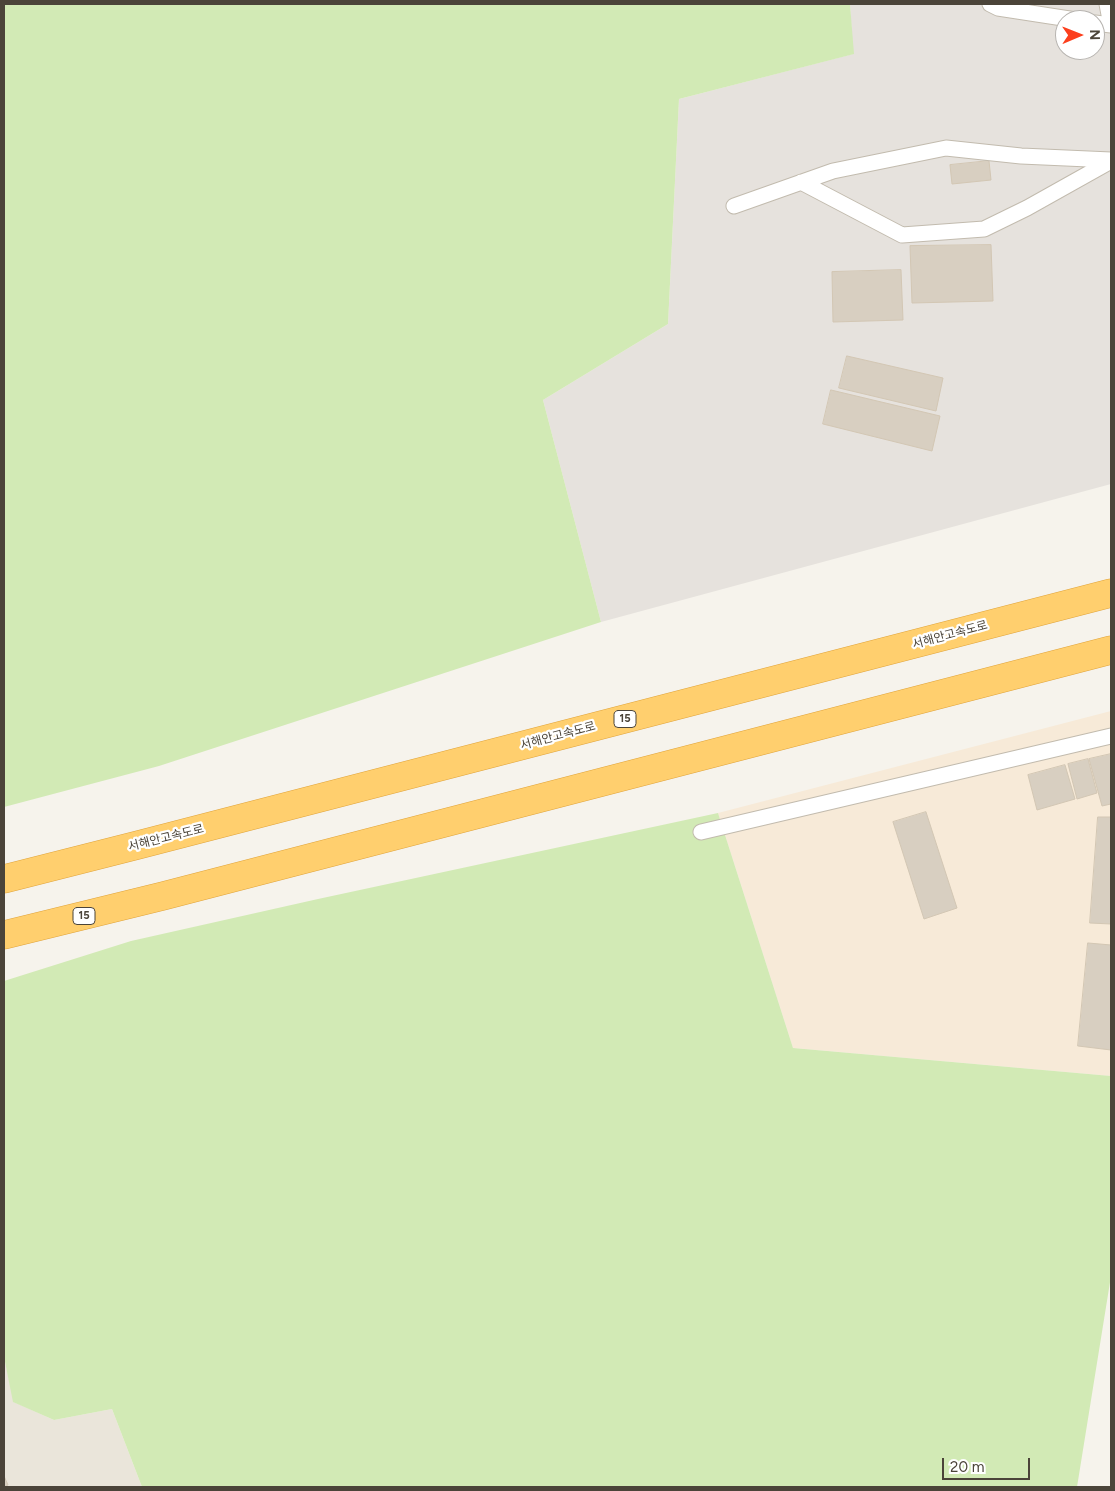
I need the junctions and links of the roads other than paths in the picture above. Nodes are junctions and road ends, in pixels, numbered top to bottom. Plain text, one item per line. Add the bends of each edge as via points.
1 (990, 4) edge
2 (1107, 4) edge
3 (1055, 17) edge
4 (1111, 25) edge
5 (1111, 160) edge
6 (801, 182) junction
7 (734, 206) dead end
8 (1111, 593) edge
9 (1111, 650) edge
10 (1111, 736) edge
11 (701, 832) dead end
12 (4, 879) edge
13 (4, 935) edge

1 - 3 lane
2 - 4 lane
5 - 6 lane via 1021,156 946,148 833,171
5 - 6 lane via 1027,208 984,229 966,231 902,235
6 - 7 lane
8 - 12 highway, 서해안고속도로 / 15
9 - 13 highway, 15
10 - 11 lane

